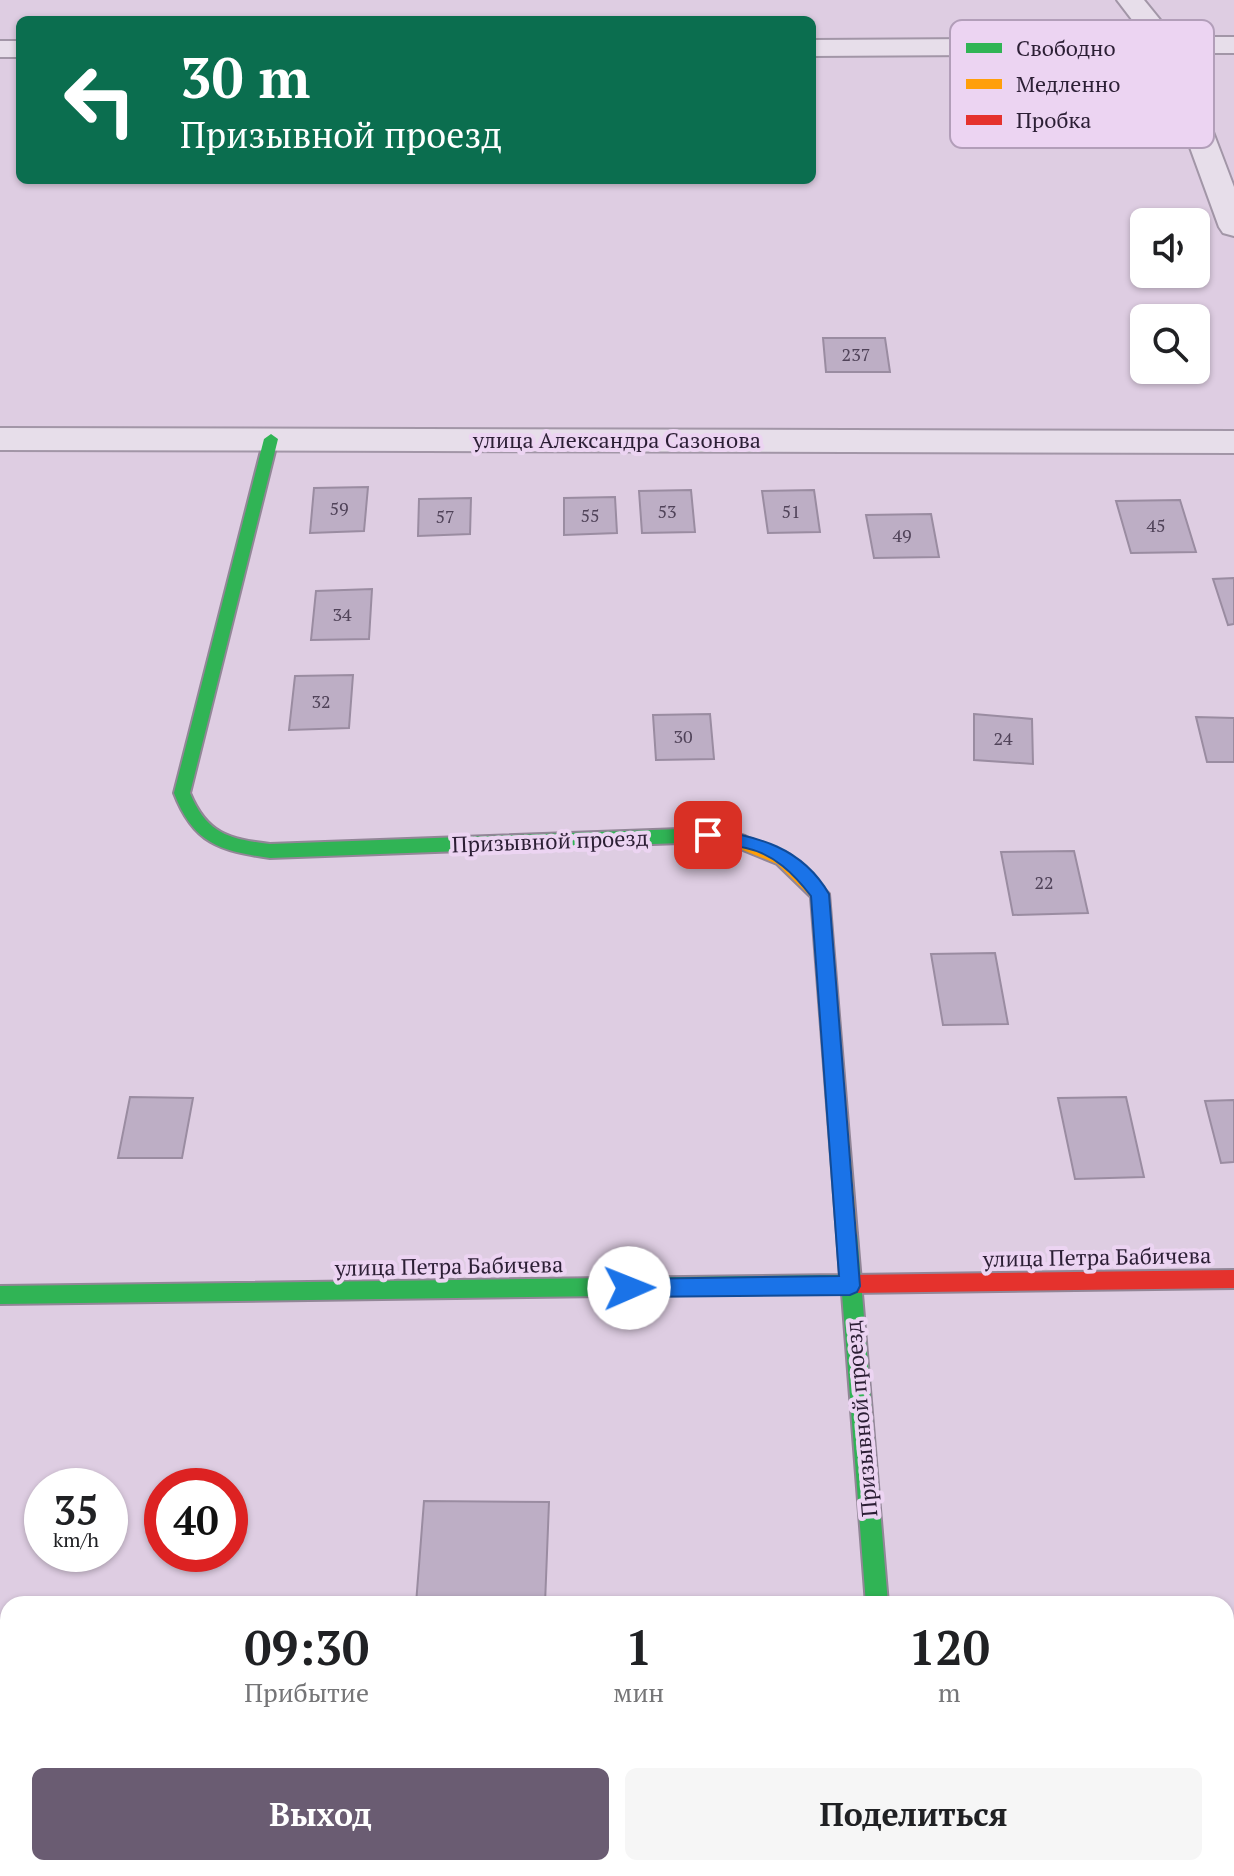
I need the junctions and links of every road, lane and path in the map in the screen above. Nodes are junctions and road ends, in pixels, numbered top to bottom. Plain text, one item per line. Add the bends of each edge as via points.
1 (1130, 0) edge
2 (1146, 20) edge
3 (1214, 45) edge
4 (1234, 45) edge
5 (950, 47) edge
6 (816, 48) edge
7 (1205, 148) edge
8 (1234, 227) edge
9 (0, 439) edge
10 (271, 439) junction
11 (1234, 442) edge
12 (1234, 1279) edge
13 (850, 1286) junction
14 (0, 1295) edge
15 (876, 1596) edge

1 - 2 street
3 - 4 street
5 - 6 street
7 - 8 street
9 - 10 street, улица Александра Сазонова
10 - 11 street, улица Александра Сазонова
10 - 13 street, Призывной проезд via 182,793 196,826 233,847 270,851 708,835 752,842 781,855 820,894
12 - 13 street, улица Петра Бабичева
13 - 14 street, улица Петра Бабичева
13 - 15 street, Призывной проезд

